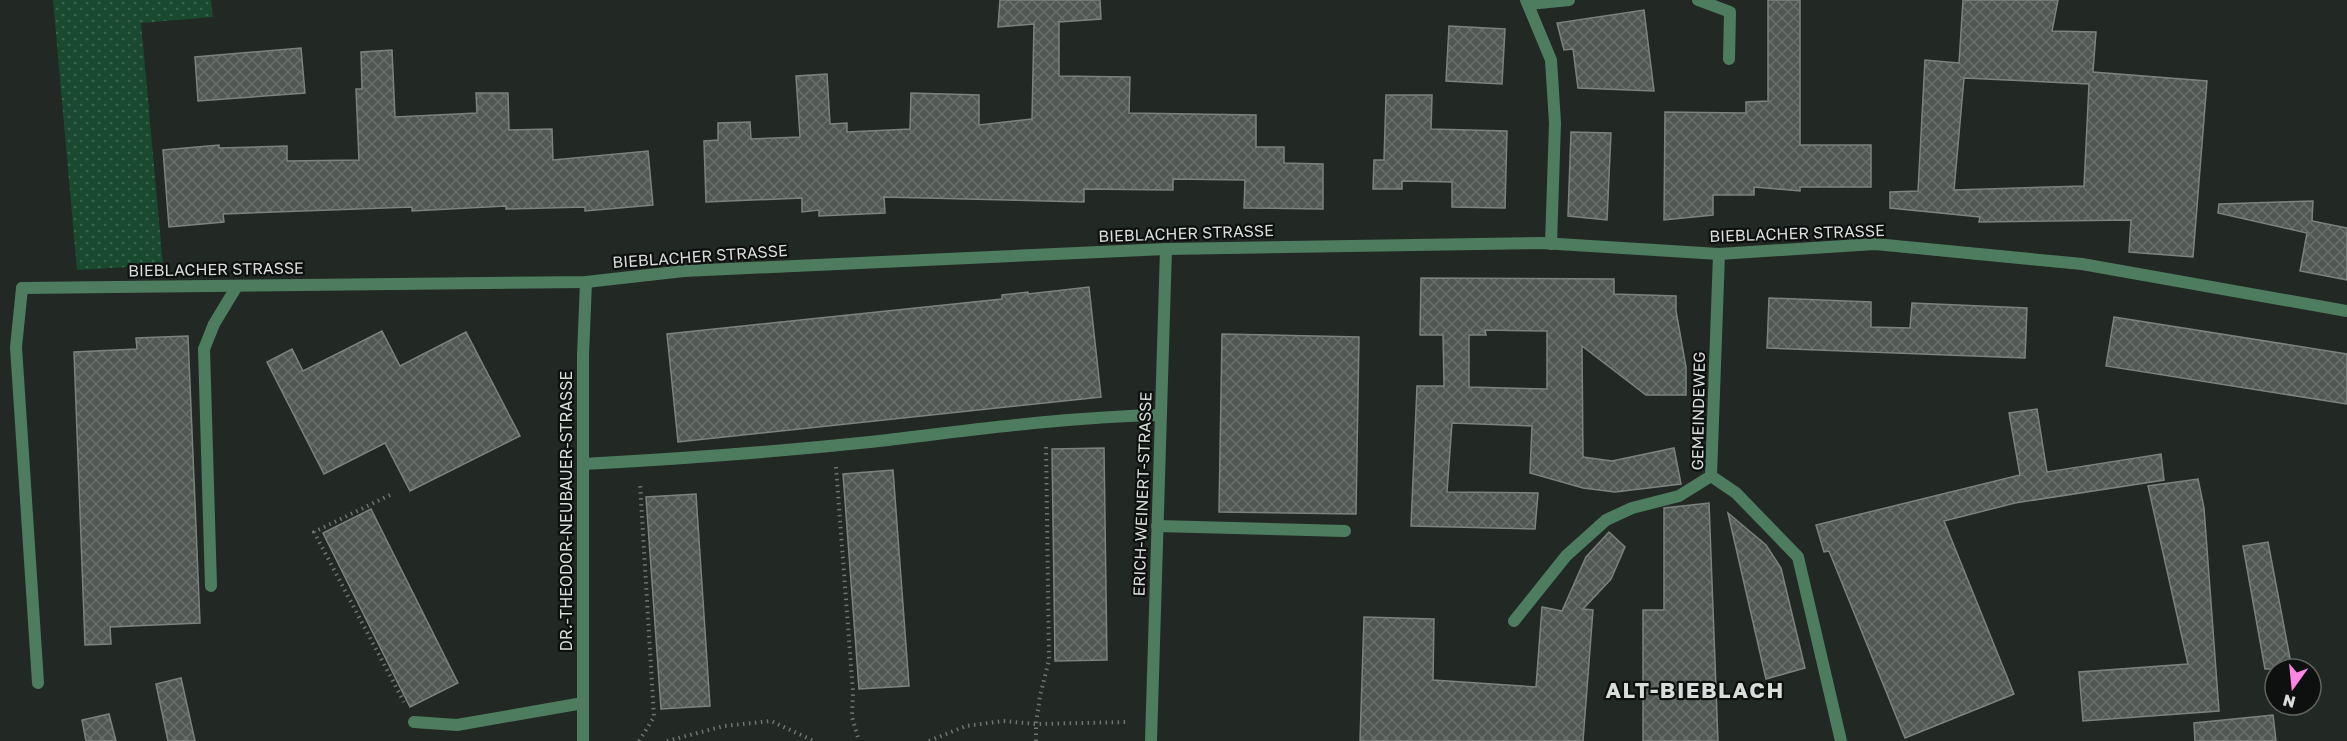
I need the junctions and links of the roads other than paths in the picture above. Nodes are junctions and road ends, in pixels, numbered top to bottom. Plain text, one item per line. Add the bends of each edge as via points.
1 (1569, 0) edge
2 (1698, 0) edge
3 (1528, 2) edge
4 (1729, 59) dead end
5 (1551, 244) junction
6 (1166, 249) junction
7 (1719, 254) junction
8 (586, 282) junction
9 (237, 286) junction
10 (2347, 311) edge
11 (1161, 415) junction
12 (583, 464) junction
13 (1711, 476) junction
14 (1157, 526) junction
15 (1345, 531) dead end
16 (211, 586) dead end
17 (1514, 621) dead end
18 (38, 683) dead end
19 (583, 703) junction
20 (414, 722) road end
21 (583, 741) edge
22 (1150, 741) edge
23 (1841, 741) edge

1 - 3 street
2 - 4 street via 1730,12
3 - 5 street via 1551,60 1555,123
5 - 6 street, BIEBLACHER STRASSE
5 - 7 street, BIEBLACHER STRASSE
6 - 8 street, BIEBLACHER STRASSE via 684,271
6 - 11 street, ERICH-WEINERT-STRASSE
7 - 10 street, BIEBLACHER STRASSE via 1875,244 2082,264
7 - 13 street, GEMEINDEWEG
8 - 9 street, BIEBLACHER STRASSE
8 - 12 street, DR.-THEODOR-NEUBAUER-STRASSE
9 - 16 street via 204,349
9 - 18 street, BIEBLACHER STRASSE via 22,288 16,347
11 - 12 street via 1101,417 834,446
11 - 14 street, ERICH-WEINERT-STRASSE
12 - 19 street, DR.-THEODOR-NEUBAUER-STRASSE
13 - 17 street via 1679,496 1632,508 1606,520 1566,556
13 - 23 street, GEMEINDEWEG via 1737,493 1798,557
14 - 15 street
14 - 22 street, ERICH-WEINERT-STRASSE
19 - 20 street via 457,725
19 - 21 street, DR.-THEODOR-NEUBAUER-STRASSE

